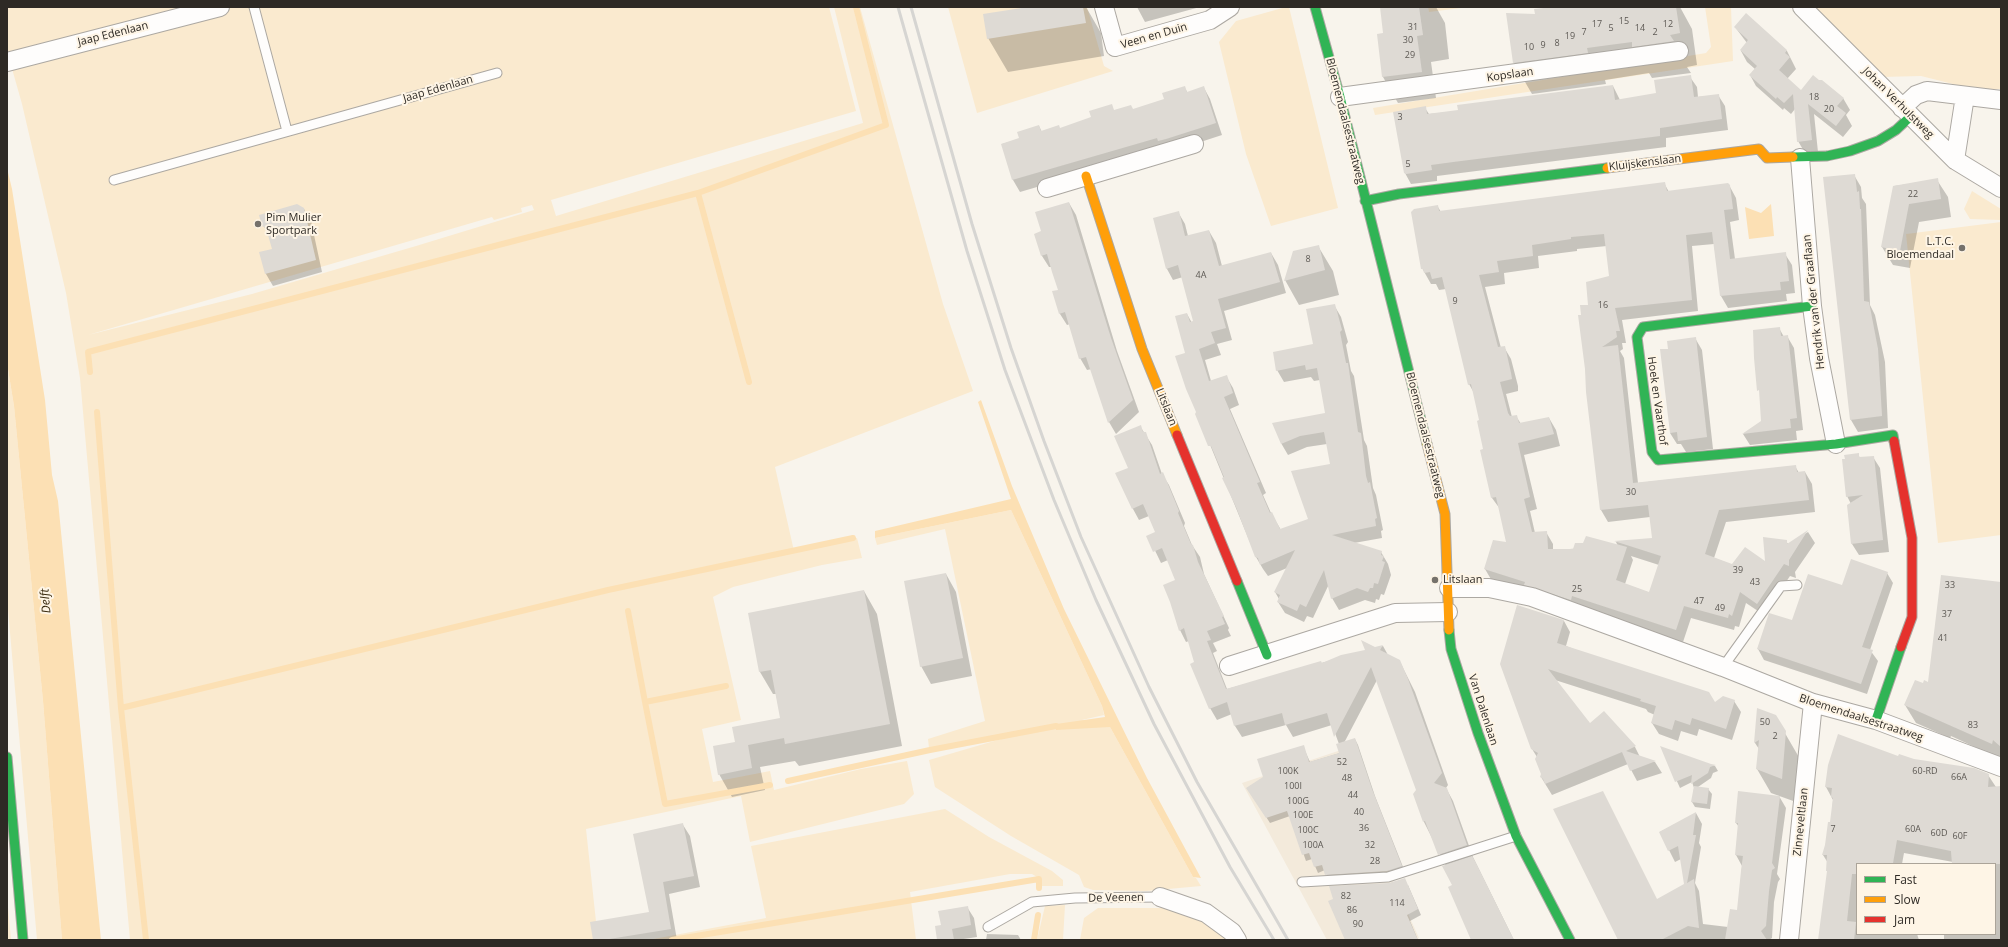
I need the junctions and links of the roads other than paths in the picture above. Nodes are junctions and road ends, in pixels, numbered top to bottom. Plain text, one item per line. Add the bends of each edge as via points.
1 (220, 7) edge
2 (254, 7) edge
3 (1104, 7) edge
4 (1230, 7) edge
5 (1315, 7) edge
6 (1802, 7) edge
7 (1679, 51) dead end
8 (7, 62) edge
9 (497, 73) dead end
10 (1965, 96) junction
11 (1340, 97) junction
12 (2001, 100) edge
13 (1907, 112) junction
14 (287, 131) junction
15 (1194, 144) dead end
16 (1800, 158) junction
17 (1955, 160) junction
18 (1086, 176) junction
19 (114, 180) dead end
20 (1047, 188) dead end
21 (2001, 188) edge
22 (1365, 201) junction
23 (1812, 306) junction
24 (1836, 444) junction
25 (1798, 585) dead end
26 (1448, 588) junction
27 (1448, 612) junction
28 (1267, 655) junction
29 (1229, 666) dead end
30 (1722, 667) junction
31 (1813, 703) junction
32 (1876, 720) junction
33 (7, 757) edge
34 (2001, 767) edge
35 (1516, 836) junction
36 (1302, 882) dead end
37 (1160, 897) joint
38 (988, 927) dead end
39 (23, 940) edge
40 (1237, 940) edge
41 (1570, 940) edge
42 (1789, 940) edge

1 - 8 street, Jaap Edenlaan
2 - 14 lane
3 - 4 street, Veen en Duin via 1114,47 1210,20
5 - 11 street, Bloemendaalsestraatweg
6 - 13 street, Johan Verhulstweg
7 - 11 street, Kopslaan
9 - 14 lane, Jaap Edenlaan
10 - 12 street
10 - 13 street via 1922,92
10 - 17 street
11 - 22 street, Bloemendaalsestraatweg
13 - 16 street, Kluijskenslaan via 1896,130 1878,141 1850,151
13 - 17 street, Johan Verhulstweg
14 - 19 lane, Jaap Edenlaan
15 - 18 street
16 - 22 street, Kluijskenslaan via 1768,158 1759,149 1399,194
16 - 23 street, Hendrik van der Graaflaan
17 - 21 street, Johan Verhulstweg
18 - 20 street
18 - 28 street, Litslaan via 1142,349
22 - 26 street, Bloemendaalsestraatweg via 1445,514
23 - 24 street, Hendrik van der Graaflaan via 1819,358
23 - 24 street, Hoek en Vaarthof via 1643,327 1637,337 1652,452 1658,460
24 - 32 street, Hoek en Vaarthof via 1893,435 1912,538 1912,617
25 - 30 lane via 1781,586
26 - 27 street, Van Dalenlaan
26 - 30 street, Bloemendaalsestraatweg via 1489,588 1532,597
27 - 28 street via 1394,613
27 - 35 street, Van Dalenlaan via 1451,649 1478,733
28 - 29 street
30 - 31 street, Bloemendaalsestraatweg
31 - 32 street, Bloemendaalsestraatweg
31 - 42 street, Zinneveltlaan
32 - 34 street, Bloemendaalsestraatweg
33 - 39 street
35 - 36 lane via 1388,877
35 - 41 street, Van Dalenlaan
37 - 38 lane, De Veenen via 1074,898 1032,902
37 - 40 street, De Veenen via 1206,913 1232,932

